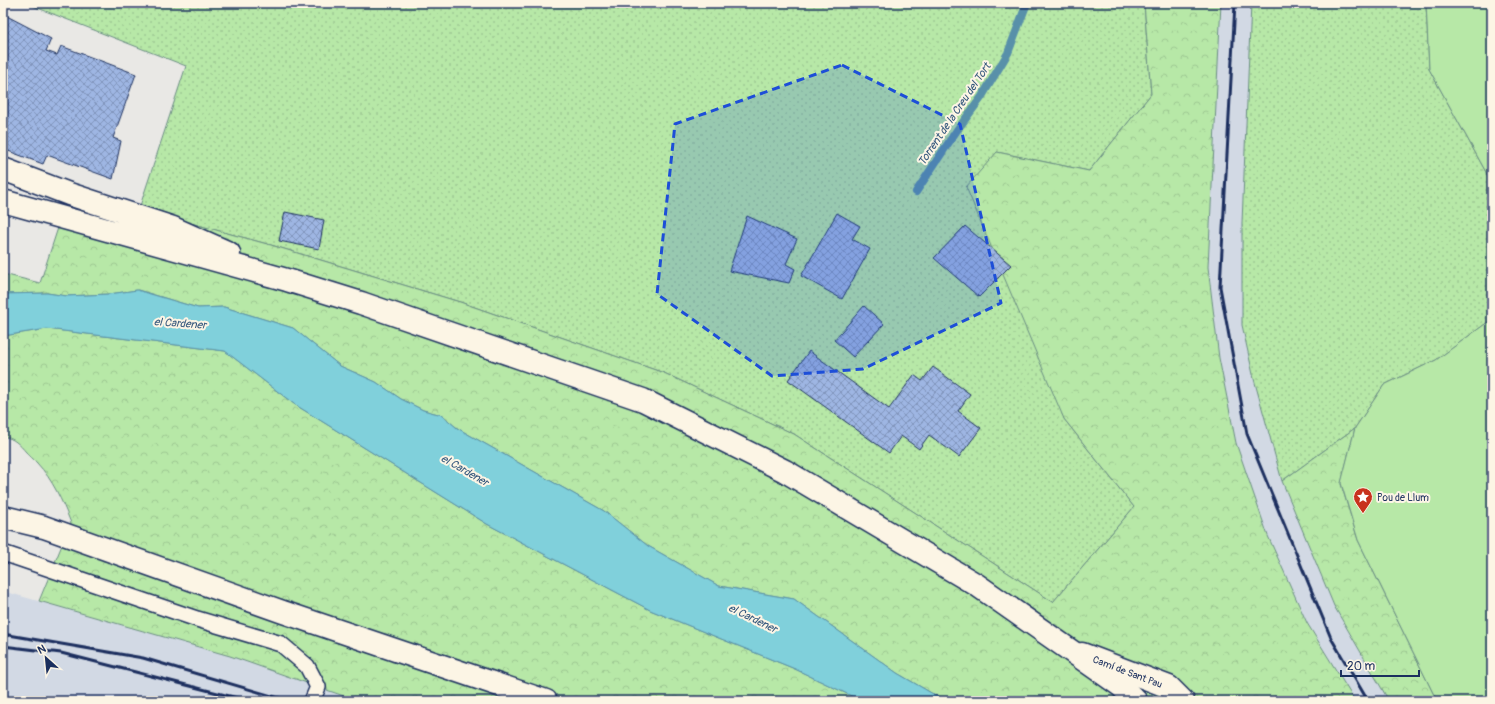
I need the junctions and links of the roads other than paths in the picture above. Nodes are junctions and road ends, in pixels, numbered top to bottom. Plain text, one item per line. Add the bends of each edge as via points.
1 (3, 169) edge
2 (3, 201) edge
3 (287, 280) junction
4 (3, 517) edge
5 (3, 553) edge
6 (1068, 649) junction
7 (312, 701) edge
8 (546, 701) edge
9 (1136, 701) edge
10 (1183, 701) edge

1 - 3 main road via 173,228
2 - 3 main road
3 - 6 main road via 643,400 785,470 977,585
4 - 8 main road via 44,527 283,612
5 - 7 lane via 197,619 281,644 307,666 318,687
6 - 9 main road via 1121,686
6 - 10 main road, Camí de Sant Pau via 1169,687

